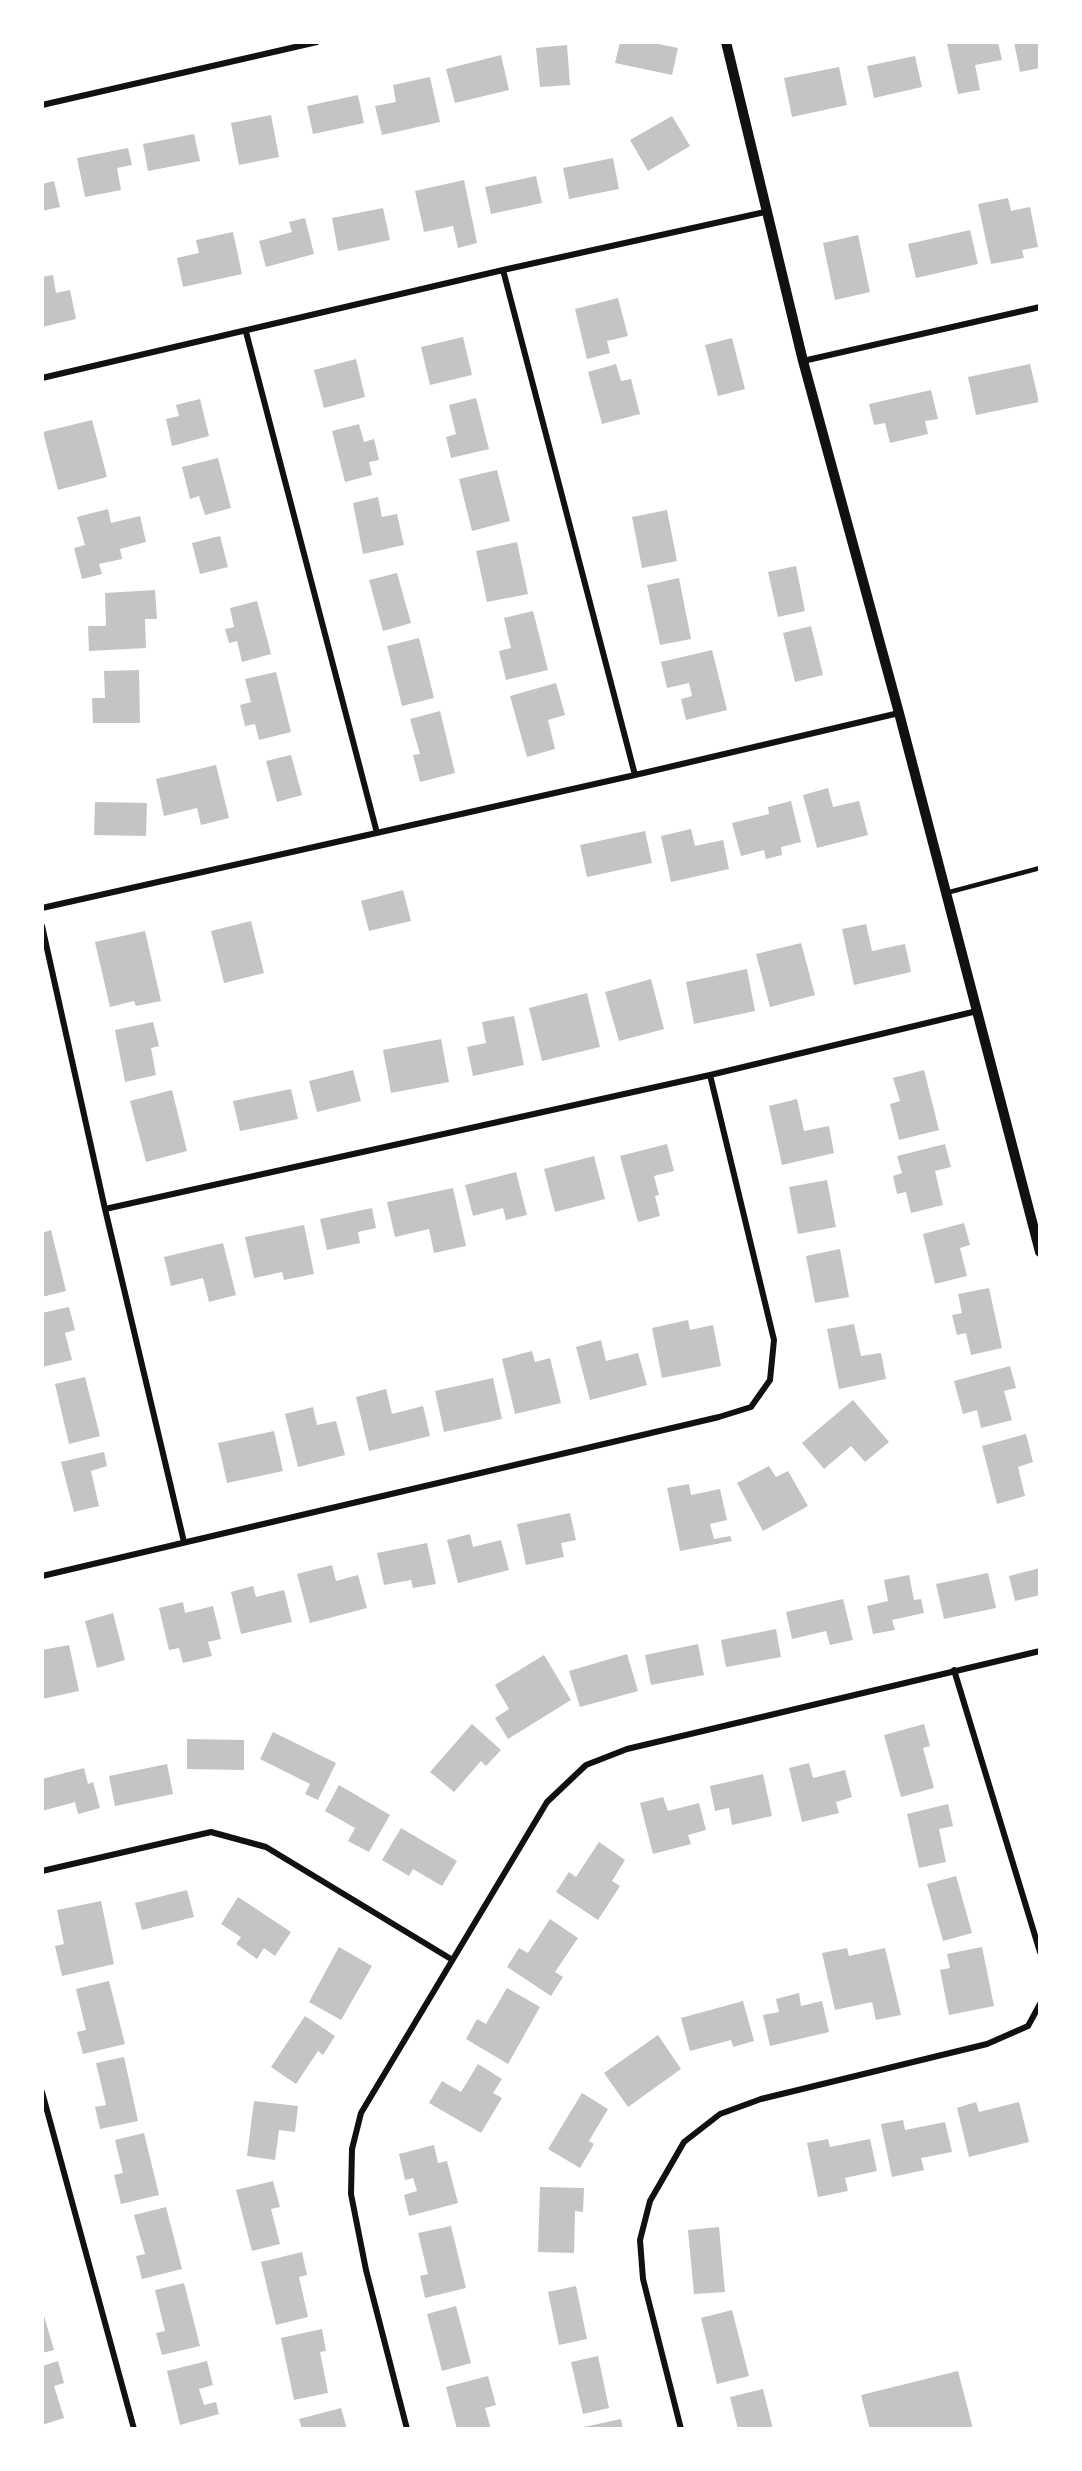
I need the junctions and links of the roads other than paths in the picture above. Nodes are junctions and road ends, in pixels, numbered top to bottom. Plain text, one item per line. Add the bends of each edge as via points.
1 (317, 42) edge
2 (726, 42) edge
3 (42, 105) edge
4 (765, 212) junction
5 (503, 270) junction
6 (1040, 307) edge
7 (246, 332) junction
8 (803, 361) junction
9 (42, 378) edge
10 (899, 713) junction
11 (635, 775) junction
12 (377, 833) junction
13 (1040, 868) edge
14 (946, 893) junction
15 (42, 908) edge
16 (42, 926) edge
17 (977, 1011) junction
18 (710, 1075) junction
19 (105, 1209) junction
20 (1040, 1252) edge
21 (184, 1542) junction
22 (42, 1576) edge
23 (1040, 1651) edge
24 (954, 1670) junction
25 (42, 1871) edge
26 (1040, 1952) edge
27 (451, 1959) junction
28 (1040, 2004) edge
29 (42, 2092) edge
30 (134, 2429) edge
31 (407, 2429) edge
32 (681, 2429) edge

1 - 3 street
2 - 4 street
4 - 5 street
4 - 8 street
5 - 7 street
5 - 11 street
6 - 8 street
7 - 9 street
7 - 12 street
8 - 10 street
10 - 11 street
10 - 14 street
11 - 12 street
12 - 15 street
13 - 14 lane
14 - 17 street
16 - 19 street
17 - 18 street
17 - 20 street
18 - 19 street
18 - 21 street via 774,1340 770,1380 751,1407
19 - 21 street
21 - 22 street
23 - 24 street
24 - 26 street
24 - 27 street via 627,1749 586,1765 547,1802
25 - 27 street via 212,1832 266,1847
27 - 31 street via 360,2113 352,2149 351,2194 366,2270
28 - 32 street via 1028,2026 987,2044 761,2099 720,2114 684,2142 650,2201 640,2240 643,2279
29 - 30 street

